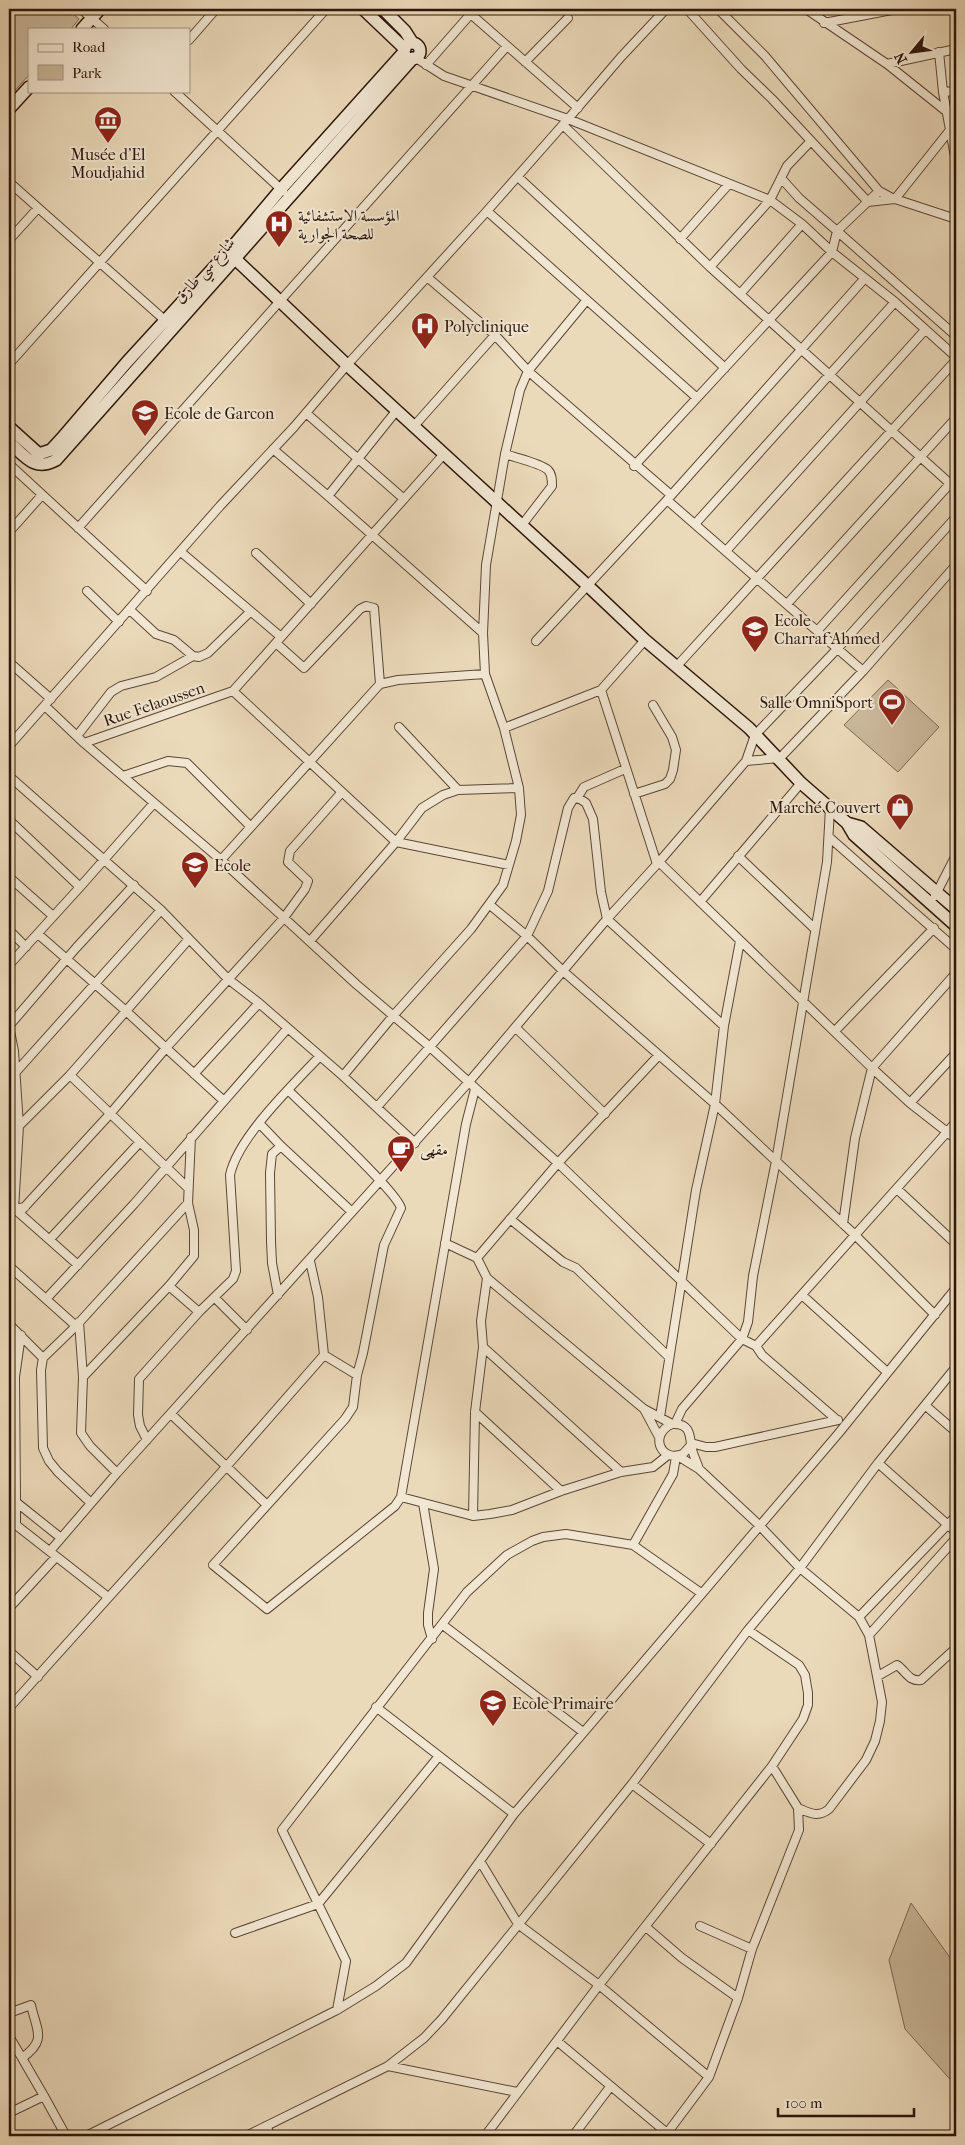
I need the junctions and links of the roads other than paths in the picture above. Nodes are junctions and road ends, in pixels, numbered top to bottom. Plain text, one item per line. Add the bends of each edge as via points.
1 (81, 9) edge
2 (100, 9) edge
3 (216, 9) edge
4 (326, 9) edge
5 (364, 9) edge
6 (383, 9) edge
7 (666, 9) edge
8 (687, 9) edge
9 (718, 9) edge
10 (806, 9) edge
11 (897, 9) edge
12 (470, 10) edge
13 (873, 11) edge
14 (92, 18) junction
15 (568, 18) dead end
16 (824, 22) junction
17 (83, 28) edge
18 (103, 28) edge
19 (190, 39) edge
20 (508, 46) junction
21 (956, 49) edge
22 (410, 52) junction
23 (938, 52) junction
24 (525, 62) junction
25 (887, 64) junction
26 (426, 65) junction
27 (473, 86) junction
28 (28, 88) edge
29 (956, 91) edge
30 (175, 92) edge
31 (943, 92) junction
32 (578, 108) junction
33 (9, 109) edge
34 (947, 112) junction
35 (568, 119) junction
36 (564, 126) junction
37 (950, 130) junction
38 (217, 131) junction
39 (810, 142) junction
40 (956, 162) edge
41 (518, 177) junction
42 (781, 178) junction
43 (9, 182) edge
44 (728, 185) junction
45 (281, 189) junction
46 (879, 191) junction
47 (290, 197) junction
48 (895, 199) junction
49 (770, 200) junction
50 (868, 202) junction
51 (38, 208) junction
52 (487, 211) junction
53 (956, 219) edge
54 (802, 224) junction
55 (837, 231) junction
56 (680, 239) junction
57 (9, 240) edge
58 (832, 252) junction
59 (232, 256) junction
60 (100, 262) junction
61 (710, 267) junction
62 (427, 277) junction
63 (865, 278) junction
64 (740, 294) junction
65 (279, 301) junction
66 (586, 301) junction
67 (895, 302) junction
68 (166, 320) junction
69 (769, 321) junction
70 (174, 329) junction
71 (925, 330) junction
72 (495, 335) junction
73 (956, 336) edge
74 (801, 349) junction
75 (956, 359) edge
76 (9, 364) edge
77 (347, 365) junction
78 (725, 368) junction
79 (528, 371) junction
80 (831, 376) junction
81 (697, 398) junction
82 (860, 402) junction
83 (397, 410) junction
84 (306, 413) junction
85 (956, 418) edge
86 (414, 426) junction
87 (9, 427) edge
88 (891, 430) junction
89 (9, 442) edge
90 (273, 449) junction
91 (444, 454) junction
92 (506, 454) junction
93 (921, 457) junction
94 (359, 458) junction
95 (37, 459) junction
96 (9, 464) edge
97 (634, 466) junction
98 (956, 477) edge
99 (953, 486) edge
100 (42, 495) junction
101 (328, 496) junction
102 (669, 497) junction
103 (404, 499) junction
104 (497, 502) junction
105 (956, 517) edge
106 (522, 524) junction
107 (695, 524) junction
108 (78, 528) junction
109 (9, 532) edge
110 (372, 534) junction
111 (181, 552) junction
112 (726, 552) junction
113 (256, 554) dead end
114 (956, 565) edge
115 (757, 579) junction
116 (588, 584) junction
117 (147, 590) junction
118 (87, 592) dead end
119 (311, 604) junction
120 (787, 604) junction
121 (130, 610) junction
122 (250, 612) junction
123 (119, 622) junction
124 (818, 630) junction
125 (483, 633) junction
126 (278, 640) junction
127 (536, 640) dead end
128 (645, 640) junction
129 (838, 648) junction
130 (193, 656) junction
131 (9, 662) edge
132 (676, 667) junction
133 (863, 670) junction
134 (485, 674) junction
135 (380, 684) junction
136 (601, 690) junction
137 (233, 691) junction
138 (51, 700) junction
139 (653, 705) dead end
140 (45, 706) junction
141 (399, 727) dead end
142 (504, 728) junction
143 (755, 734) junction
144 (77, 736) junction
145 (84, 743) junction
146 (9, 746) edge
147 (780, 758) junction
148 (311, 760) junction
149 (746, 761) junction
150 (625, 769) junction
151 (9, 776) edge
152 (123, 776) junction
153 (801, 783) junction
154 (519, 788) junction
155 (458, 790) junction
156 (342, 792) junction
157 (634, 794) junction
158 (577, 798) junction
159 (154, 803) junction
160 (830, 808) junction
161 (9, 820) edge
162 (847, 823) junction
163 (251, 827) junction
164 (828, 837) junction
165 (396, 842) junction
166 (956, 855) edge
167 (738, 856) junction
168 (106, 860) junction
169 (221, 860) junction
170 (658, 863) junction
171 (509, 865) junction
172 (9, 877) edge
173 (134, 885) junction
174 (80, 886) junction
175 (937, 891) junction
176 (700, 902) junction
177 (932, 903) junction
178 (490, 905) junction
179 (956, 909) edge
180 (162, 910) junction
181 (53, 916) junction
182 (283, 919) junction
183 (607, 920) junction
184 (956, 926) edge
185 (934, 928) junction
186 (815, 929) junction
187 (9, 930) edge
188 (38, 934) junction
189 (527, 936) junction
190 (189, 939) junction
191 (310, 941) junction
192 (740, 941) junction
193 (26, 946) junction
194 (956, 949) edge
195 (66, 959) junction
196 (9, 965) edge
197 (563, 971) junction
198 (956, 973) edge
199 (228, 979) junction
200 (96, 984) junction
201 (803, 1002) junction
202 (259, 1003) junction
203 (126, 1011) junction
204 (393, 1016) junction
205 (9, 1026) edge
206 (724, 1026) junction
207 (287, 1028) junction
208 (516, 1028) junction
209 (835, 1031) junction
210 (430, 1047) junction
211 (166, 1048) junction
212 (956, 1053) edge
213 (659, 1055) junction
214 (320, 1056) junction
215 (872, 1068) junction
216 (15, 1073) junction
217 (194, 1074) junction
218 (70, 1076) junction
219 (343, 1076) junction
220 (468, 1083) junction
221 (475, 1089) junction
222 (288, 1090) junction
223 (224, 1101) junction
224 (910, 1102) junction
225 (715, 1104) junction
226 (377, 1107) junction
227 (110, 1114) junction
228 (605, 1114) junction
229 (956, 1122) edge
230 (260, 1124) junction
231 (19, 1126) junction
232 (948, 1131) junction
233 (191, 1137) junction
234 (956, 1139) edge
235 (140, 1142) junction
236 (415, 1143) junction
237 (281, 1146) junction
238 (776, 1161) junction
239 (558, 1163) junction
240 (166, 1168) junction
241 (381, 1182) junction
242 (188, 1188) junction
243 (896, 1189) junction
244 (188, 1203) junction
245 (17, 1208) edge
246 (352, 1212) junction
247 (510, 1219) junction
248 (843, 1224) junction
249 (855, 1235) junction
250 (50, 1239) junction
251 (445, 1243) junction
252 (956, 1244) edge
253 (477, 1258) junction
254 (310, 1261) junction
255 (78, 1265) junction
256 (9, 1266) edge
257 (487, 1278) junction
258 (680, 1281) junction
259 (169, 1286) junction
260 (956, 1288) edge
261 (278, 1296) junction
262 (802, 1296) junction
263 (47, 1298) junction
264 (215, 1298) junction
265 (199, 1312) junction
266 (935, 1315) junction
267 (9, 1324) edge
268 (78, 1324) junction
269 (247, 1330) junction
270 (21, 1335) junction
271 (742, 1339) junction
272 (756, 1346) junction
273 (483, 1347) junction
274 (9, 1349) edge
275 (324, 1355) junction
276 (669, 1357) junction
277 (43, 1358) junction
278 (956, 1367) edge
279 (887, 1372) junction
280 (12, 1375) edge
281 (356, 1375) junction
282 (83, 1377) junction
283 (926, 1406) junction
284 (644, 1408) junction
285 (475, 1412) junction
286 (171, 1414) junction
287 (660, 1417) junction
288 (837, 1420) junction
289 (846, 1422) junction
290 (673, 1424) junction
291 (956, 1432) edge
292 (659, 1437) junction
293 (147, 1440) junction
294 (691, 1444) junction
295 (674, 1456) junction
296 (878, 1463) junction
297 (226, 1467) junction
298 (699, 1469) junction
299 (621, 1472) junction
300 (117, 1473) junction
301 (561, 1491) junction
302 (401, 1497) junction
303 (16, 1502) junction
304 (91, 1503) junction
305 (423, 1503) junction
306 (267, 1505) junction
307 (473, 1516) junction
308 (956, 1516) edge
309 (948, 1524) junction
310 (12, 1525) edge
311 (759, 1525) junction
312 (956, 1532) edge
313 (60, 1538) junction
314 (956, 1538) edge
315 (633, 1545) junction
316 (50, 1552) junction
317 (56, 1557) junction
318 (800, 1568) junction
319 (701, 1593) junction
320 (108, 1597) junction
321 (9, 1608) edge
322 (859, 1617) junction
323 (443, 1625) junction
324 (748, 1630) junction
325 (869, 1635) junction
326 (432, 1639) junction
327 (956, 1648) edge
328 (9, 1651) edge
329 (878, 1676) junction
330 (38, 1677) junction
331 (9, 1708) edge
332 (376, 1708) junction
333 (583, 1732) junction
334 (439, 1756) junction
335 (772, 1766) junction
336 (632, 1784) junction
337 (798, 1808) junction
338 (514, 1814) junction
339 (711, 1844) junction
340 (480, 1860) junction
341 (318, 1904) junction
342 (518, 1924) junction
343 (700, 1926) dead end
344 (646, 1927) junction
345 (235, 1933) dead end
346 (752, 1949) junction
347 (599, 1985) junction
348 (738, 1998) junction
349 (337, 2010) junction
350 (9, 2013) edge
351 (9, 2036) edge
352 (557, 2041) junction
353 (22, 2058) junction
354 (388, 2066) junction
355 (709, 2077) junction
356 (610, 2087) junction
357 (517, 2092) junction
358 (44, 2096) junction
359 (9, 2113) edge
360 (266, 2126) junction
361 (666, 2135) edge
362 (66, 2136) edge
363 (86, 2136) edge
364 (246, 2136) edge
365 (271, 2136) edge
366 (485, 2136) edge
367 (573, 2136) edge

1 - 14 street
2 - 14 street
3 - 19 street
4 - 38 street
5 - 22 street
6 - 22 street via 405,31
7 - 32 street
8 - 39 street
9 - 46 street via 765,56
10 - 16 street
11 - 13 street
12 - 20 street
12 - 26 street
13 - 16 street
14 - 17 street
14 - 18 street
15 - 24 street
16 - 25 street
20 - 24 street
20 - 27 street
21 - 23 street
22 - 26 street
22 - 45 street, شارع سي طارق
22 - 47 street, شارع سي طارق
23 - 25 street
23 - 31 street
24 - 32 street
25 - 34 street
26 - 27 street via 444,76
27 - 35 street
27 - 65 street
28 - 33 street
29 - 31 street
30 - 38 street
31 - 34 street
32 - 35 street
34 - 37 street
35 - 36 street
35 - 44 street
36 - 41 street
36 - 56 street
37 - 40 street
37 - 48 street
38 - 45 street
38 - 60 street
39 - 42 street via 787,166
39 - 50 street
41 - 52 street
41 - 78 street
42 - 49 street
42 - 55 street
43 - 51 street
44 - 49 street
44 - 56 street
45 - 47 street
45 - 59 street, شارع سي طارق
46 - 48 street
46 - 50 street
47 - 59 street, شارع سي طارق
48 - 50 street
48 - 53 street
49 - 54 street
49 - 61 street
50 - 55 street
51 - 57 street
51 - 60 street
52 - 62 street
52 - 66 street
54 - 58 street
54 - 64 street
55 - 58 street
55 - 73 street
56 - 61 street
58 - 63 street
58 - 69 street
59 - 65 street
59 - 68 street, شارع سي طارق
59 - 70 street, شارع سي طارق
60 - 68 street
60 - 76 street
61 - 64 street
62 - 72 street
62 - 77 street
63 - 67 street
63 - 74 street
64 - 69 street
65 - 77 street
65 - 108 street
66 - 79 street
66 - 81 street
67 - 71 street
67 - 80 street
68 - 70 street
68 - 95 street, شارع سي طارق via 51,450
69 - 74 street
69 - 78 street
70 - 95 street, شارع سي طارق via 56,460 42,466
71 - 75 street
71 - 82 street
72 - 79 street
72 - 86 street
74 - 80 street
74 - 102 street
75 - 88 street
77 - 83 street
77 - 84 street
78 - 81 street
79 - 92 street via 520,390
79 - 97 street
80 - 82 street
80 - 107 street
81 - 97 street
82 - 88 street
82 - 112 street
83 - 86 street
83 - 94 street
84 - 90 street
84 - 94 street
85 - 93 street
86 - 91 street
87 - 95 street
88 - 93 street
88 - 115 street
89 - 95 street
90 - 101 street
90 - 111 street
91 - 103 street
91 - 104 street
92 - 104 street
92 - 106 street via 542,467 552,477 552,486
93 - 99 street
93 - 120 street
94 - 101 street
94 - 103 street
96 - 100 street
97 - 102 street
98 - 99 street
99 - 124 street
100 - 108 street
100 - 109 street
101 - 110 street
102 - 107 street
102 - 116 street
103 - 110 street
104 - 106 street
104 - 125 street via 486,565
105 - 129 street
106 - 116 street
107 - 112 street
108 - 117 street
110 - 119 street
110 - 125 street
111 - 117 street
111 - 122 street
112 - 115 street
113 - 119 street
114 - 133 street
115 - 120 street
115 - 132 street
116 - 127 street
116 - 128 street
117 - 121 street
118 - 123 street
119 - 126 street
120 - 124 street
121 - 123 street
121 - 130 street via 156,634 174,640
122 - 126 street
122 - 130 street via 208,653
123 - 138 street
124 - 129 street
125 - 134 street
126 - 135 street via 304,668 360,610 366,606 374,608
126 - 137 street
128 - 132 street
128 - 136 street
129 - 133 street
129 - 143 street
130 - 144 street via 156,677 120,686 111,692
131 - 138 street
132 - 143 street
133 - 147 street
134 - 135 street
134 - 142 street
135 - 148 street
136 - 142 street
136 - 150 street
137 - 145 street, Rue Felaoussen
137 - 148 street
138 - 140 street
139 - 157 street via 676,750 673,770 665,784
140 - 144 street
140 - 146 street
141 - 155 street
142 - 154 street
143 - 147 street
143 - 149 street
144 - 145 street
145 - 152 street
147 - 149 street
147 - 153 street
148 - 156 street
148 - 163 street
149 - 170 street
150 - 157 street
150 - 158 street via 584,787
151 - 168 street
152 - 159 street
152 - 163 street via 168,760 187,763
153 - 160 street
153 - 167 street
154 - 155 street
154 - 171 street via 521,815
155 - 165 street via 422,808
156 - 165 street
156 - 182 street via 290,851 288,862 308,881 306,889
157 - 170 street
158 - 183 street via 586,803 593,819
158 - 189 street via 568,808 548,891
159 - 168 street
159 - 169 street
160 - 162 street
160 - 164 street
161 - 174 street
162 - 175 street via 860,827
162 - 177 street via 854,835
163 - 169 street
164 - 185 street
164 - 186 street via 827,862
165 - 171 street
165 - 191 street
166 - 175 street
167 - 176 street
167 - 186 street
168 - 173 street
168 - 174 street
169 - 182 street
170 - 176 street
170 - 183 street
171 - 178 street via 503,885
172 - 181 street
173 - 180 street
173 - 195 street
174 - 181 street
175 - 177 street
175 - 179 street
176 - 192 street
177 - 184 street
178 - 189 street
178 - 204 street
180 - 190 street
180 - 200 street
181 - 188 street
182 - 191 street
182 - 199 street
183 - 197 street
183 - 206 street
185 - 194 street
185 - 209 street
186 - 201 street
187 - 193 street
188 - 193 street
188 - 195 street
189 - 197 street
189 - 210 street
190 - 199 street
190 - 203 street
191 - 204 street
192 - 201 street
192 - 206 street
193 - 196 street
195 - 200 street
195 - 205 street
197 - 208 street
197 - 213 street
198 - 215 street
199 - 202 street
199 - 211 street
200 - 203 street
200 - 216 street
201 - 209 street
201 - 238 street
202 - 207 street
202 - 217 street
203 - 211 street
203 - 218 street
204 - 210 street
204 - 219 street
205 - 216 street
206 - 225 street
207 - 214 street
207 - 223 street
208 - 220 street
208 - 228 street
209 - 215 street
210 - 220 street
210 - 226 street
211 - 217 street
211 - 227 street
212 - 224 street
213 - 225 street
213 - 228 street
214 - 219 street
214 - 222 street
215 - 224 street
215 - 248 street via 855,1138
216 - 231 street
217 - 223 street
218 - 227 street
218 - 231 street
219 - 226 street
220 - 221 street
220 - 236 street
221 - 239 street
221 - 251 street
222 - 230 street
222 - 241 street
223 - 233 street
224 - 232 street
225 - 238 street
225 - 258 street
226 - 236 street
227 - 235 street
227 - 245 street
228 - 239 street
229 - 232 street
230 - 237 street
230 - 264 street via 246,1139 233,1163 230,1175 236,1271 233,1279
231 - 245 street
232 - 234 street
232 - 243 street
233 - 240 street
233 - 242 street
235 - 240 street
235 - 250 street
236 - 241 street
237 - 246 street
237 - 261 street via 272,1154 270,1173 272,1263
238 - 248 street
238 - 271 street via 753,1276 748,1322
239 - 247 street
239 - 258 street
240 - 242 street
240 - 255 street
241 - 246 street
241 - 281 street via 401,1208 384,1245 364,1353
242 - 244 street
243 - 249 street
243 - 252 street
244 - 259 street via 194,1230 194,1256
244 - 268 street
245 - 250 street
246 - 254 street
247 - 253 street
247 - 276 street via 562,1262 576,1268
248 - 249 street
249 - 262 street
249 - 266 street
250 - 255 street
251 - 253 street
251 - 302 street
253 - 257 street
254 - 261 street
254 - 275 street via 318,1297
255 - 263 street
256 - 263 street
257 - 273 street via 481,1321
257 - 284 street
258 - 271 street
258 - 276 street
259 - 265 street
259 - 282 street
260 - 266 street
261 - 269 street
262 - 272 street
262 - 279 street
263 - 268 street
264 - 265 street
264 - 269 street
265 - 293 street via 139,1379 138,1415
266 - 279 street
267 - 270 street
268 - 277 street
268 - 282 street
269 - 286 street
270 - 274 street
270 - 277 street
270 - 280 street
271 - 272 street
271 - 290 street
272 - 288 street via 762,1355
273 - 285 street
273 - 299 street
275 - 281 street
275 - 297 street
276 - 287 street
277 - 304 street via 42,1448 48,1461
278 - 283 street
279 - 289 street
280 - 303 street
281 - 306 street via 353,1407 345,1419
282 - 300 street via 81,1433
283 - 291 street
283 - 296 street
284 - 287 street
284 - 292 street
285 - 301 street
285 - 307 street
286 - 293 street
286 - 297 street
287 - 290 street
288 - 289 street
288 - 294 street via 715,1447
289 - 311 street
290 - 292 street
290 - 294 street via 688,1430
292 - 295 street via 661,1447
293 - 300 street
294 - 295 street via 688,1451
294 - 298 street
295 - 298 street
295 - 299 street via 653,1467
295 - 315 street via 673,1474
296 - 309 street
296 - 318 street
297 - 306 street
297 - 320 street
298 - 311 street
299 - 301 street
300 - 304 street
301 - 307 street via 512,1510
302 - 305 street
302 - 306 street via 267,1609 214,1565
303 - 310 street
303 - 313 street
304 - 313 street
305 - 307 street
305 - 326 street via 434,1569 428,1612
308 - 309 street
309 - 312 street
309 - 322 street
310 - 316 street
311 - 318 street
311 - 319 street
313 - 316 street
314 - 325 street
315 - 319 street
315 - 323 street via 566,1534 532,1541 507,1555 486,1573 467,1592
316 - 317 street
317 - 320 street
317 - 321 street
318 - 322 street
318 - 324 street
319 - 333 street
320 - 330 street
322 - 325 street
323 - 326 street
323 - 333 street
324 - 335 street via 800,1665 805,1675 808,1705 804,1720
324 - 336 street
325 - 329 street
326 - 332 street
327 - 329 street via 921,1680 909,1678 897,1665
328 - 330 street
329 - 337 street via 882,1702 880,1721 866,1760 824,1813 816,1815
330 - 331 street
332 - 334 street
332 - 341 street via 282,1830
333 - 338 street
334 - 338 street
334 - 341 street
335 - 337 street
335 - 339 street
336 - 339 street
336 - 342 street
337 - 346 street via 799,1830
338 - 340 street
339 - 344 street
340 - 342 street
340 - 349 street via 406,1964
341 - 345 street
341 - 349 street via 346,1961
342 - 347 street
342 - 354 street via 442,2019 424,2038
343 - 346 street
344 - 347 street
344 - 348 street via 682,1958
346 - 348 street
347 - 352 street
347 - 355 street
348 - 355 street
349 - 363 street
350 - 353 street via 31,2005 38,2041 36,2047
351 - 353 street
352 - 356 street
352 - 357 street
353 - 358 street
354 - 357 street
354 - 360 street
355 - 361 street
356 - 361 street
356 - 367 street
357 - 366 street
358 - 359 street
358 - 362 street
360 - 364 street
360 - 365 street

